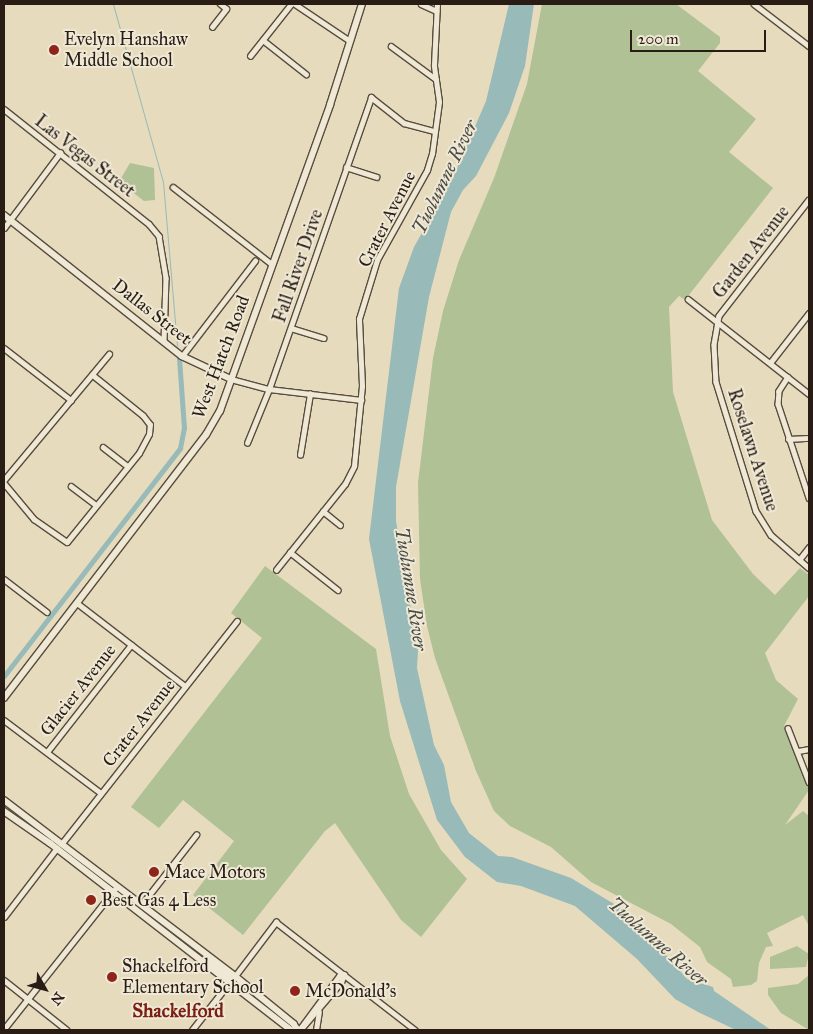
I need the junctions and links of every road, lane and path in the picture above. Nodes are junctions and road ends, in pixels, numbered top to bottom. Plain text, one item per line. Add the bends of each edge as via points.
1 (220, 4) edge
2 (291, 4) edge
3 (295, 4) edge
4 (362, 4) edge
5 (421, 4) edge
6 (437, 4) edge
7 (754, 4) edge
8 (437, 10) junction
9 (212, 27) dead end
10 (263, 40) junction
11 (350, 41) junction
12 (390, 46) dead end
13 (809, 46) edge
14 (250, 56) dead end
15 (306, 74) dead end
16 (436, 78) junction
17 (4, 110) edge
18 (433, 131) junction
19 (60, 153) junction
20 (346, 167) junction
21 (376, 178) dead end
22 (173, 188) dead end
23 (809, 200) edge
24 (4, 215) edge
25 (10, 220) junction
26 (4, 228) edge
27 (255, 261) dead end
28 (272, 264) junction
29 (688, 299) dead end
30 (809, 313) edge
31 (717, 322) junction
32 (291, 328) junction
33 (323, 338) dead end
34 (164, 340) junction
35 (4, 348) edge
36 (109, 354) dead end
37 (182, 356) junction
38 (770, 363) junction
39 (92, 375) junction
40 (788, 377) junction
41 (230, 379) junction
42 (269, 389) junction
43 (310, 394) junction
44 (809, 394) edge
45 (71, 400) junction
46 (361, 400) junction
47 (809, 438) edge
48 (788, 439) junction
49 (247, 443) dead end
50 (103, 448) dead end
51 (300, 455) dead end
52 (127, 466) junction
53 (4, 479) edge
54 (71, 486) dead end
55 (809, 498) edge
56 (96, 505) junction
57 (323, 511) junction
58 (340, 524) dead end
59 (809, 547) edge
60 (290, 552) junction
61 (799, 560) junction
62 (809, 568) edge
63 (276, 570) dead end
64 (4, 579) edge
65 (338, 590) dead end
66 (77, 603) junction
67 (47, 612) dead end
68 (237, 621) dead end
69 (131, 645) junction
70 (185, 686) junction
71 (4, 698) edge
72 (4, 720) edge
73 (788, 728) dead end
74 (809, 749) edge
75 (47, 752) junction
76 (798, 752) junction
77 (809, 782) edge
78 (101, 793) junction
79 (4, 800) edge
80 (4, 811) edge
81 (28, 828) junction
82 (196, 835) dead end
83 (63, 842) junction
84 (57, 848) junction
85 (94, 866) junction
86 (118, 885) junction
87 (113, 892) junction
88 (142, 904) junction
89 (4, 917) edge
90 (196, 957) junction
91 (344, 975) junction
92 (235, 976) junction
93 (4, 980) edge
94 (229, 983) junction
95 (28, 999) junction
96 (320, 1010) junction
97 (4, 1029) edge
98 (67, 1030) edge
99 (192, 1030) edge
100 (292, 1030) edge
101 (299, 1030) edge
102 (316, 1030) edge
103 (414, 1030) edge

1 - 9 street via 226,9
2 - 10 street
3 - 11 street
4 - 11 main road, West Hatch Road
5 - 8 street
6 - 8 street, Crater Avenue
7 - 13 street
8 - 16 street, Crater Avenue
10 - 14 street
10 - 15 street
11 - 28 main road, West Hatch Road
12 - 16 street
16 - 18 street, Crater Avenue via 439,102
17 - 19 street, Las Vegas Street
18 - 20 street, Fall River Drive via 404,123 371,97
18 - 46 street, Crater Avenue via 427,170 381,252 359,319
19 - 25 street
19 - 34 street, Las Vegas Street via 149,224 159,236 164,259
20 - 21 street
20 - 32 street, Fall River Drive
22 - 28 street
23 - 31 street, Garden Avenue
24 - 25 main road, Dallas Street
25 - 26 street
25 - 34 main road, Dallas Street
27 - 37 street
28 - 41 main road, West Hatch Road
29 - 31 street
30 - 38 street
31 - 38 street
31 - 61 street, Roselawn Avenue via 714,345 716,382 752,502 771,535
32 - 33 street
32 - 42 street, Fall River Drive
34 - 37 main road, Dallas Street
35 - 45 street
36 - 39 street
37 - 41 main road, Dallas Street
38 - 40 street
39 - 45 street
39 - 52 street via 138,411 150,425 142,447
40 - 44 street
40 - 48 street via 777,399
41 - 42 street, Dallas Street
41 - 66 main road, West Hatch Road via 206,435
42 - 43 street, Dallas Street
42 - 49 street, Fall River Drive
43 - 46 street, Dallas Street
43 - 51 street
45 - 53 street
46 - 57 street, Crater Avenue via 354,466 349,478
47 - 48 street
48 - 55 street
50 - 52 street
52 - 56 street
53 - 56 street via 34,519 67,542
54 - 56 street
57 - 58 street
57 - 60 street, Crater Avenue
59 - 61 street
60 - 63 street, Crater Avenue
60 - 65 street
61 - 62 street, Roselawn Avenue
64 - 67 street
66 - 69 street
66 - 71 main road, West Hatch Road
68 - 70 street, Crater Avenue
69 - 70 street
69 - 75 street, Glacier Avenue
70 - 78 street, Crater Avenue
72 - 75 street
73 - 76 street
74 - 76 street
75 - 78 street
76 - 77 street
78 - 83 street, Crater Avenue
79 - 83 main road
80 - 81 main road
81 - 83 main road
81 - 84 main road
82 - 88 street
83 - 85 main road
84 - 85 main road via 65,849
84 - 87 main road
84 - 89 street
85 - 86 main road
86 - 87 street
86 - 88 main road
87 - 90 main road
87 - 95 street
88 - 92 main road
90 - 92 main road via 227,976
90 - 94 main road
91 - 92 street via 276,922
91 - 96 street
91 - 101 street via 339,976
91 - 103 street
92 - 101 main road
93 - 95 street
94 - 99 street
94 - 100 main road
95 - 97 street
95 - 98 street
96 - 101 street
96 - 102 street

